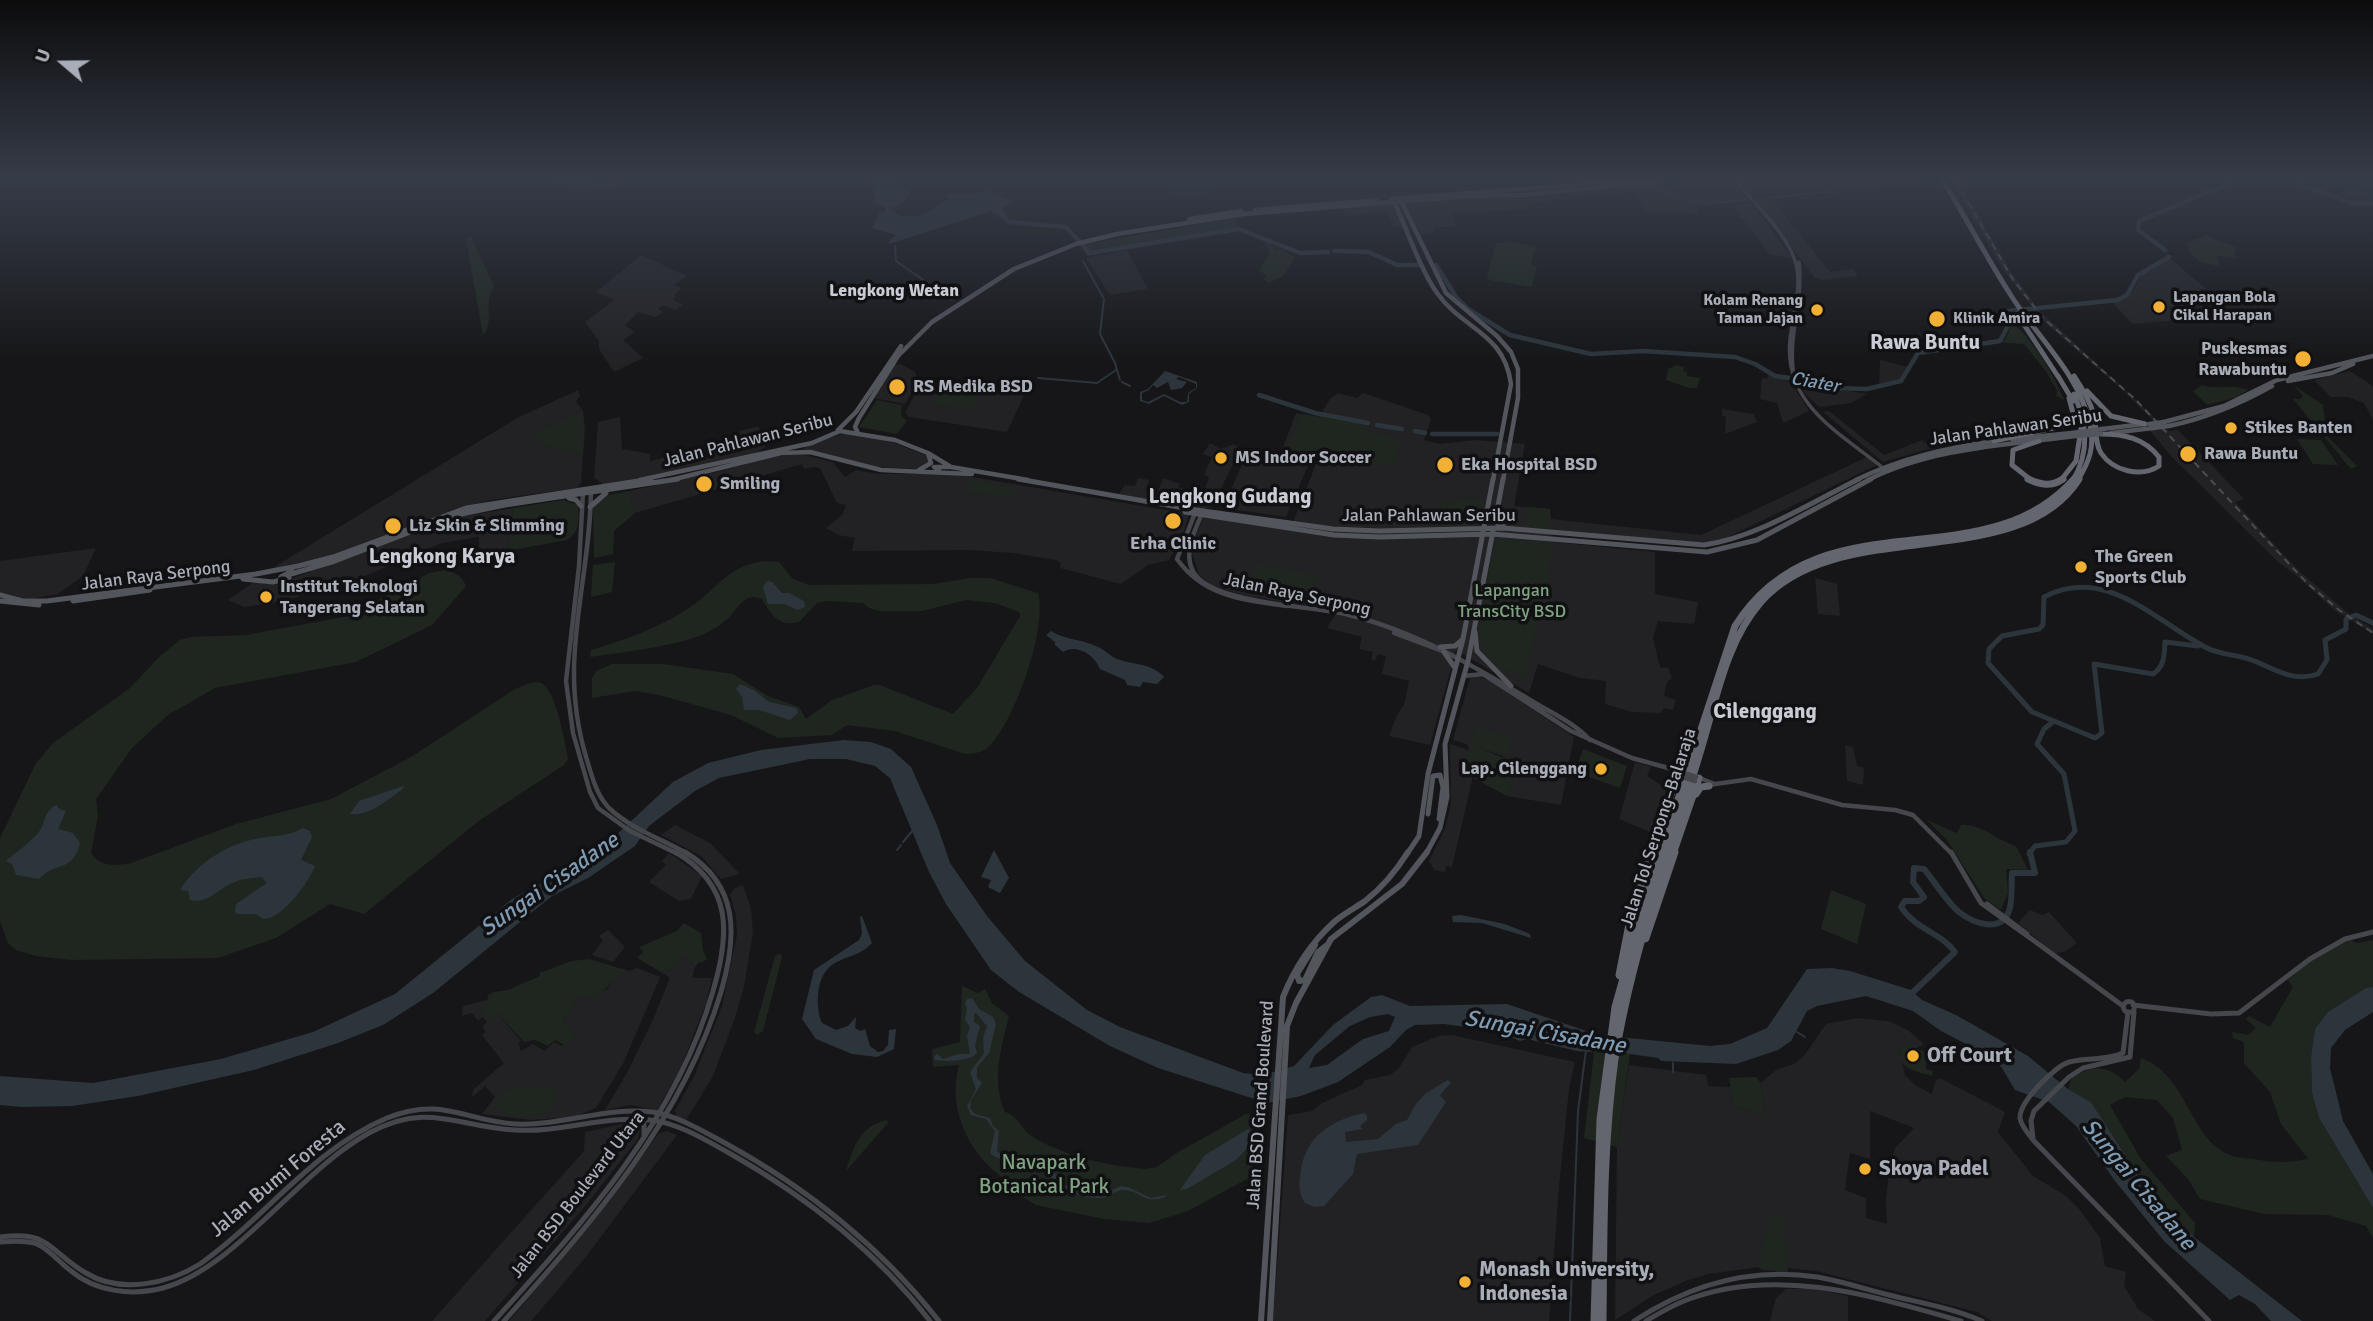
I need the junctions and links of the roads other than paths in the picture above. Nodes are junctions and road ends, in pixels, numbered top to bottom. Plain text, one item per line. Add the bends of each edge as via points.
1 (1076, 243) edge
2 (1414, 243) edge
3 (1421, 243) edge
4 (1785, 243) edge
5 (1977, 243) edge
6 (1426, 252) junction
7 (1418, 253) junction
8 (1445, 291) junction
9 (1437, 293) junction
10 (2019, 313) junction
11 (2373, 358) edge
12 (2058, 376) junction
13 (2074, 376) junction
14 (2250, 398) joint
15 (2228, 407) junction
16 (2174, 420) junction
17 (852, 423) junction
18 (2166, 424) junction
19 (2185, 424) junction
20 (2149, 426) junction
21 (836, 432) junction
22 (2101, 432) junction
23 (858, 433) junction
24 (2073, 434) junction
25 (1994, 441) junction
26 (2039, 441) junction
27 (928, 453) junction
28 (1884, 467) junction
29 (948, 469) junction
30 (914, 471) junction
31 (591, 491) junction
32 (583, 492) junction
33 (609, 492) junction
34 (1825, 494) junction
35 (559, 498) junction
36 (1832, 500) junction
37 (581, 506) junction
38 (590, 507) junction
39 (1195, 513) junction
40 (1486, 513) junction
41 (1202, 514) junction
42 (1496, 514) junction
43 (589, 519) junction
44 (581, 520) junction
45 (1494, 528) junction
46 (1483, 531) junction
47 (1380, 534) junction
48 (1459, 534) junction
49 (1713, 544) junction
50 (1481, 547) junction
51 (1488, 550) junction
52 (1718, 551) junction
53 (1190, 554) junction
54 (1177, 556) junction
55 (1192, 564) junction
56 (314, 565) junction
57 (1181, 566) junction
58 (259, 574) junction
59 (247, 579) junction
60 (1222, 592) junction
61 (0, 595) edge
62 (0, 601) edge
63 (1475, 622) junction
64 (1463, 639) junction
65 (1442, 649) junction
66 (1458, 656) junction
67 (570, 662) junction
68 (1468, 662) junction
69 (1455, 668) junction
70 (1464, 676) junction
71 (569, 681) junction
72 (1511, 686) junction
73 (1573, 730) junction
74 (1676, 773) junction
75 (1697, 780) junction
76 (1712, 785) junction
77 (1689, 808) junction
78 (1419, 836) junction
79 (655, 840) junction
80 (1432, 843) junction
81 (1328, 929) junction
82 (2373, 932) edge
83 (1636, 938) junction
84 (1327, 945) junction
85 (1623, 994) junction
86 (2132, 1009) junction
87 (1281, 1049) junction
88 (671, 1107) junction
89 (663, 1114) junction
90 (674, 1118) junction
91 (639, 1119) junction
92 (658, 1121) junction
93 (644, 1139) junction
94 (2034, 1141) junction
95 (1603, 1164) junction
96 (1274, 1181) junction
97 (250, 1226) junction
98 (847, 1229) junction
99 (0, 1237) edge
100 (0, 1242) edge
101 (1822, 1282) junction
102 (107, 1284) junction
103 (1936, 1310) junction
104 (494, 1321) edge
105 (504, 1321) edge
106 (930, 1321) edge
107 (939, 1321) edge
108 (1261, 1321) edge
109 (1270, 1321) edge
110 (1595, 1321) edge
111 (1602, 1321) edge
112 (1634, 1321) edge
113 (1646, 1321) edge
114 (1961, 1321) edge
115 (1982, 1321) edge
116 (2209, 1321) edge

1 - 17 main road via 1014,269 932,322 898,356
2 - 7 main road, Jalan BSD Grand Boulevard
3 - 6 main road, Jalan BSD Grand Boulevard
4 - 28 main road via 1800,268 1791,372 1796,385 1815,411
5 - 10 highway
6 - 7 main road
6 - 8 main road, Jalan BSD Grand Boulevard
7 - 9 main road, Jalan BSD Grand Boulevard
8 - 9 main road
8 - 42 main road, Jalan BSD Grand Boulevard via 1505,344 1520,374
9 - 40 main road, Jalan BSD Grand Boulevard via 1490,338 1510,374
10 - 12 highway
10 - 13 highway
10 - 83 highway, Jalan Tol Serpong–Balaraja via 2085,405 2092,446 2081,479 2036,520 1981,534 1847,554 1802,569 1766,596 1748,618 1731,655
11 - 14 main road, Jalan Pahlawan Seribu via 2332,373 2277,384
12 - 25 highway via 2071,405 2070,422
12 - 26 highway via 2075,405 2081,434 2077,459 2067,479 2052,484 2036,481 2012,465 2013,450
13 - 20 highway via 2111,416
13 - 22 highway via 2091,406 2103,455 2131,471 2151,471 2159,466 2159,457 2145,443
14 - 15 main road, Jalan Pahlawan Seribu
15 - 16 main road, Jalan Pahlawan Seribu
15 - 19 main road, Jalan Pahlawan Seribu
16 - 18 main road, Jalan Pahlawan Seribu
16 - 19 main road via 2201,417
17 - 21 main road
17 - 23 main road
18 - 19 main road, Jalan Pahlawan Seribu
18 - 20 main road, Jalan Pahlawan Seribu, bridge
20 - 22 main road, Jalan Pahlawan Seribu
20 - 22 main road, Jalan Pahlawan Seribu
21 - 23 main road, Jalan Pahlawan Seribu
21 - 31 main road, Jalan Pahlawan Seribu via 812,443
22 - 24 main road, Jalan Pahlawan Seribu, bridge
23 - 27 main road, Jalan Pahlawan Seribu
24 - 25 main road, Jalan Pahlawan Seribu
24 - 26 main road, Jalan Pahlawan Seribu
25 - 28 main road, Jalan Pahlawan Seribu via 1941,449
26 - 36 main road, Jalan Pahlawan Seribu via 1919,461
27 - 29 main road, Jalan Pahlawan Seribu
27 - 30 main road via 931,463
28 - 34 main road, Jalan Pahlawan Seribu
29 - 30 main road, Jalan Pahlawan Seribu
29 - 39 main road, Jalan Pahlawan Seribu
29 - 47 main road, Jalan Pahlawan Seribu via 1196,510
30 - 33 main road, Jalan Pahlawan Seribu via 872,469 816,453 792,452
31 - 32 main road, Jalan Pahlawan Seribu
31 - 33 main road, Jalan Pahlawan Seribu
31 - 38 main road, Jalan BSD Boulevard Utara
32 - 35 main road, Jalan Pahlawan Seribu
32 - 37 main road, Jalan BSD Boulevard Utara
32 - 56 main road, Jalan Pahlawan Seribu via 466,508
33 - 38 main road
34 - 36 main road
34 - 49 main road, Jalan Pahlawan Seribu via 1763,526
35 - 37 main road via 574,499
35 - 56 main road, Jalan Pahlawan Seribu via 452,516
36 - 52 main road, Jalan Pahlawan Seribu via 1752,540
37 - 44 main road, Jalan BSD Boulevard Utara
38 - 43 main road, Jalan BSD Boulevard Utara
39 - 41 main road, Jalan Pahlawan Seribu
39 - 54 main road
40 - 42 main road
40 - 46 main road, Jalan BSD Grand Boulevard
41 - 47 main road, Jalan Pahlawan Seribu via 1334,535
41 - 53 main road via 1189,540
42 - 45 main road, Jalan BSD Grand Boulevard
43 - 44 main road via 586,515
43 - 67 main road, Jalan BSD Boulevard Utara via 588,556
44 - 67 main road, Jalan BSD Boulevard Utara
45 - 46 main road, Jalan Pahlawan Seribu
45 - 49 main road, Jalan Pahlawan Seribu
45 - 51 main road, Jalan BSD Grand Boulevard
45 - 52 main road, Jalan Pahlawan Seribu via 1664,550
46 - 47 main road, Jalan Pahlawan Seribu
46 - 48 main road, Jalan Pahlawan Seribu
46 - 50 main road, Jalan BSD Grand Boulevard
47 - 48 main road, Jalan Pahlawan Seribu
48 - 50 main road via 1474,537
49 - 52 main road
50 - 51 main road
50 - 64 main road, Jalan BSD Grand Boulevard
51 - 63 main road, Jalan BSD Grand Boulevard
53 - 54 main road
53 - 55 main road
54 - 57 main road, Jalan Raya Serpong
55 - 57 main road
55 - 60 main road, Jalan Raya Serpong via 1200,580
56 - 56 main road via 281,577 283,573
56 - 58 main road, Jalan Raya Serpong
56 - 59 main road, Jalan Raya Serpong via 277,582
57 - 60 main road, Jalan Raya Serpong via 1197,583
58 - 59 main road via 275,575 272,579
58 - 61 main road, Jalan Raya Serpong via 47,601
59 - 62 main road, Jalan Raya Serpong via 49,604 22,606
60 - 65 main road, Jalan Raya Serpong via 1351,617
63 - 68 main road, Jalan BSD Grand Boulevard
63 - 72 main road via 1477,652
64 - 65 main road
64 - 66 main road, Jalan BSD Grand Boulevard
65 - 66 main road, Jalan Raya Serpong
65 - 69 main road
66 - 68 main road, Jalan Raya Serpong
66 - 69 main road, Jalan BSD Grand Boulevard
67 - 71 main road, Jalan BSD Boulevard Utara
68 - 70 main road, Jalan BSD Grand Boulevard
68 - 72 main road
69 - 78 main road, Jalan BSD Grand Boulevard via 1428,774
70 - 73 main road via 1483,674
70 - 80 main road, Jalan BSD Grand Boulevard via 1444,751 1446,809
71 - 79 main road, Jalan BSD Boulevard Utara via 580,736 603,802
71 - 79 main road, Jalan BSD Boulevard Utara via 568,711 594,803 611,820
72 - 73 main road
73 - 74 main road
74 - 75 main road, bridge
74 - 83 highway
75 - 76 main road
75 - 77 highway
76 - 77 highway via 1698,789
76 - 86 main road via 1751,779 1842,805 1913,816 1948,847 1975,895 1992,910
77 - 83 highway
78 - 80 main road via 1427,819 1433,776 1440,775 1442,809
78 - 81 main road, Jalan BSD Grand Boulevard via 1392,877
79 - 88 main road, Jalan BSD Boulevard Utara via 690,853 711,872 726,897 733,926 717,1010
79 - 89 main road, Jalan BSD Boulevard Utara via 709,880 723,907 726,930 702,1031
80 - 84 main road, Jalan BSD Grand Boulevard via 1402,884
81 - 84 main road via 1304,961 1297,979 1305,980 1318,952
81 - 87 main road, Jalan BSD Grand Boulevard via 1306,951 1289,982 1281,1011
82 - 86 main road via 2345,939 2310,958 2239,1013
83 - 85 highway, Jalan Tol Serpong–Balaraja
83 - 85 highway via 1621,961
84 - 87 main road, Jalan BSD Grand Boulevard via 1289,1017
85 - 95 highway, Jalan Tol Serpong–Balaraja
86 - 94 main road via 2130,1057 2083,1068 2069,1077 2034,1111
86 - 94 main road via 2123,1053 2065,1063 2021,1109 2020,1119
87 - 96 main road, Jalan BSD Grand Boulevard
88 - 89 main road, Jalan BSD Boulevard Utara
88 - 90 main road
89 - 90 main road, Jalan Bumi Foresta
89 - 92 main road, Jalan BSD Boulevard Utara
89 - 97 main road, Jalan Bumi Foresta via 608,1114 552,1124 516,1124 450,1109 404,1113 352,1137
90 - 98 main road, Jalan Bumi Foresta via 775,1171 816,1198
91 - 92 main road, Jalan Bumi Foresta
91 - 93 main road via 645,1127
91 - 97 main road, Jalan Bumi Foresta via 523,1130 488,1127 443,1115 405,1119 384,1125 341,1152
92 - 93 main road, Jalan BSD Boulevard Utara
92 - 98 main road, Jalan Bumi Foresta via 762,1171
92 - 105 main road, Jalan BSD Boulevard Utara via 599,1208
93 - 104 main road, Jalan BSD Boulevard Utara
94 - 116 main road
95 - 110 highway, Jalan Tol Serpong–Balaraja
95 - 111 highway, Jalan Tol Serpong–Balaraja
96 - 108 main road, Jalan BSD Grand Boulevard
96 - 109 main road, Jalan BSD Grand Boulevard
97 - 102 main road, Jalan Bumi Foresta via 210,1265 174,1284 144,1291
98 - 106 main road, Jalan Bumi Foresta
98 - 107 main road, Jalan Bumi Foresta via 895,1268
99 - 102 main road, Jalan Bumi Foresta via 22,1234 46,1240 85,1273
100 - 102 main road, Jalan Bumi Foresta via 40,1244 80,1278
101 - 103 main road
101 - 112 main road via 1770,1274 1724,1280 1679,1294
101 - 113 main road via 1771,1282 1724,1289 1675,1305
103 - 114 main road
103 - 115 main road

